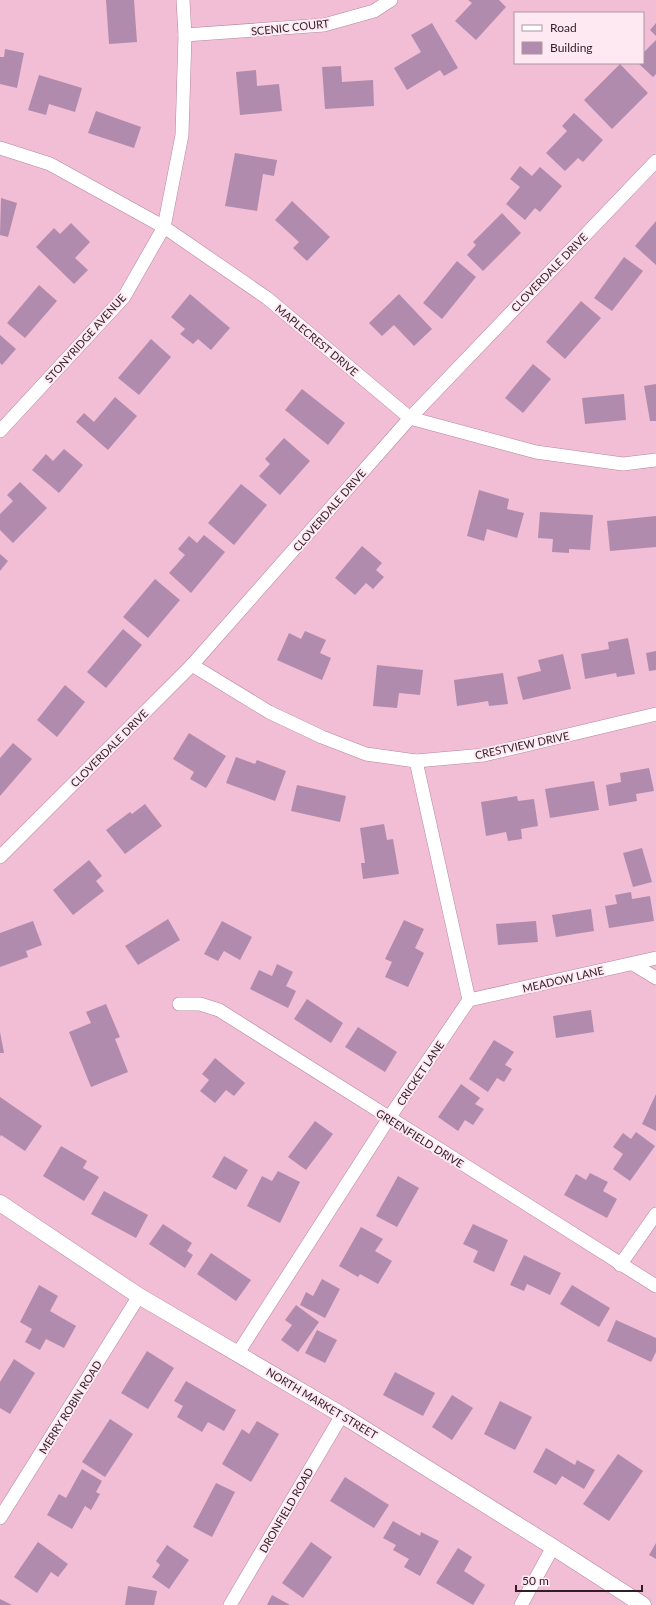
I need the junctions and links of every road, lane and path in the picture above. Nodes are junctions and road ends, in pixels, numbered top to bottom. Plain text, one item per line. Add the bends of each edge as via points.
1 (182, 0) edge
2 (391, 0) edge
3 (185, 35) junction
4 (0, 148) edge
5 (656, 161) edge
6 (164, 227) junction
7 (410, 418) junction
8 (0, 431) edge
9 (656, 460) edge
10 (192, 665) junction
11 (656, 714) edge
12 (416, 761) junction
13 (0, 857) edge
14 (656, 958) edge
15 (633, 964) junction
16 (656, 978) edge
17 (469, 1000) junction
18 (179, 1004) dead end
19 (389, 1118) junction
20 (0, 1203) edge
21 (656, 1214) edge
22 (620, 1264) junction
23 (656, 1286) edge
24 (139, 1296) junction
25 (238, 1353) junction
26 (342, 1415) junction
27 (0, 1518) edge
28 (553, 1547) junction
29 (230, 1605) edge
30 (521, 1605) edge
31 (643, 1605) edge

1 - 3 street, STONYRIDGE AVENUE
2 - 3 street, SCENIC COURT via 374,11 324,26
3 - 6 street, STONYRIDGE AVENUE via 182,134
4 - 6 street, MAPLECREST DRIVE via 50,164
5 - 7 street, CLOVERDALE DRIVE
6 - 7 street, MAPLECREST DRIVE via 266,298
6 - 8 street, STONYRIDGE AVENUE via 124,297
7 - 9 street, MAPLECREST DRIVE via 536,452 623,464
7 - 10 street, CLOVERDALE DRIVE
10 - 12 street, CRESTVIEW DRIVE via 269,712 322,737 366,754
10 - 13 street, CLOVERDALE DRIVE
11 - 12 street, CRESTVIEW DRIVE via 484,755
12 - 17 street
14 - 15 street, MEADOW LANE
15 - 16 street
15 - 17 street, MEADOW LANE
17 - 19 street, CRICKET LANE
18 - 19 street, GREENFIELD DRIVE via 200,1004 219,1010
19 - 22 street, GREENFIELD DRIVE
19 - 25 street, CRICKET LANE
20 - 24 street, NORTH MARKET STREET
21 - 22 street
22 - 23 street, GREENFIELD DRIVE
24 - 25 street, NORTH MARKET STREET
24 - 27 street, MERRY ROBIN ROAD
25 - 26 street, NORTH MARKET STREET
26 - 28 street, NORTH MARKET STREET
26 - 29 street, DRONFIELD ROAD
28 - 30 street
28 - 31 street, NORTH MARKET STREET

